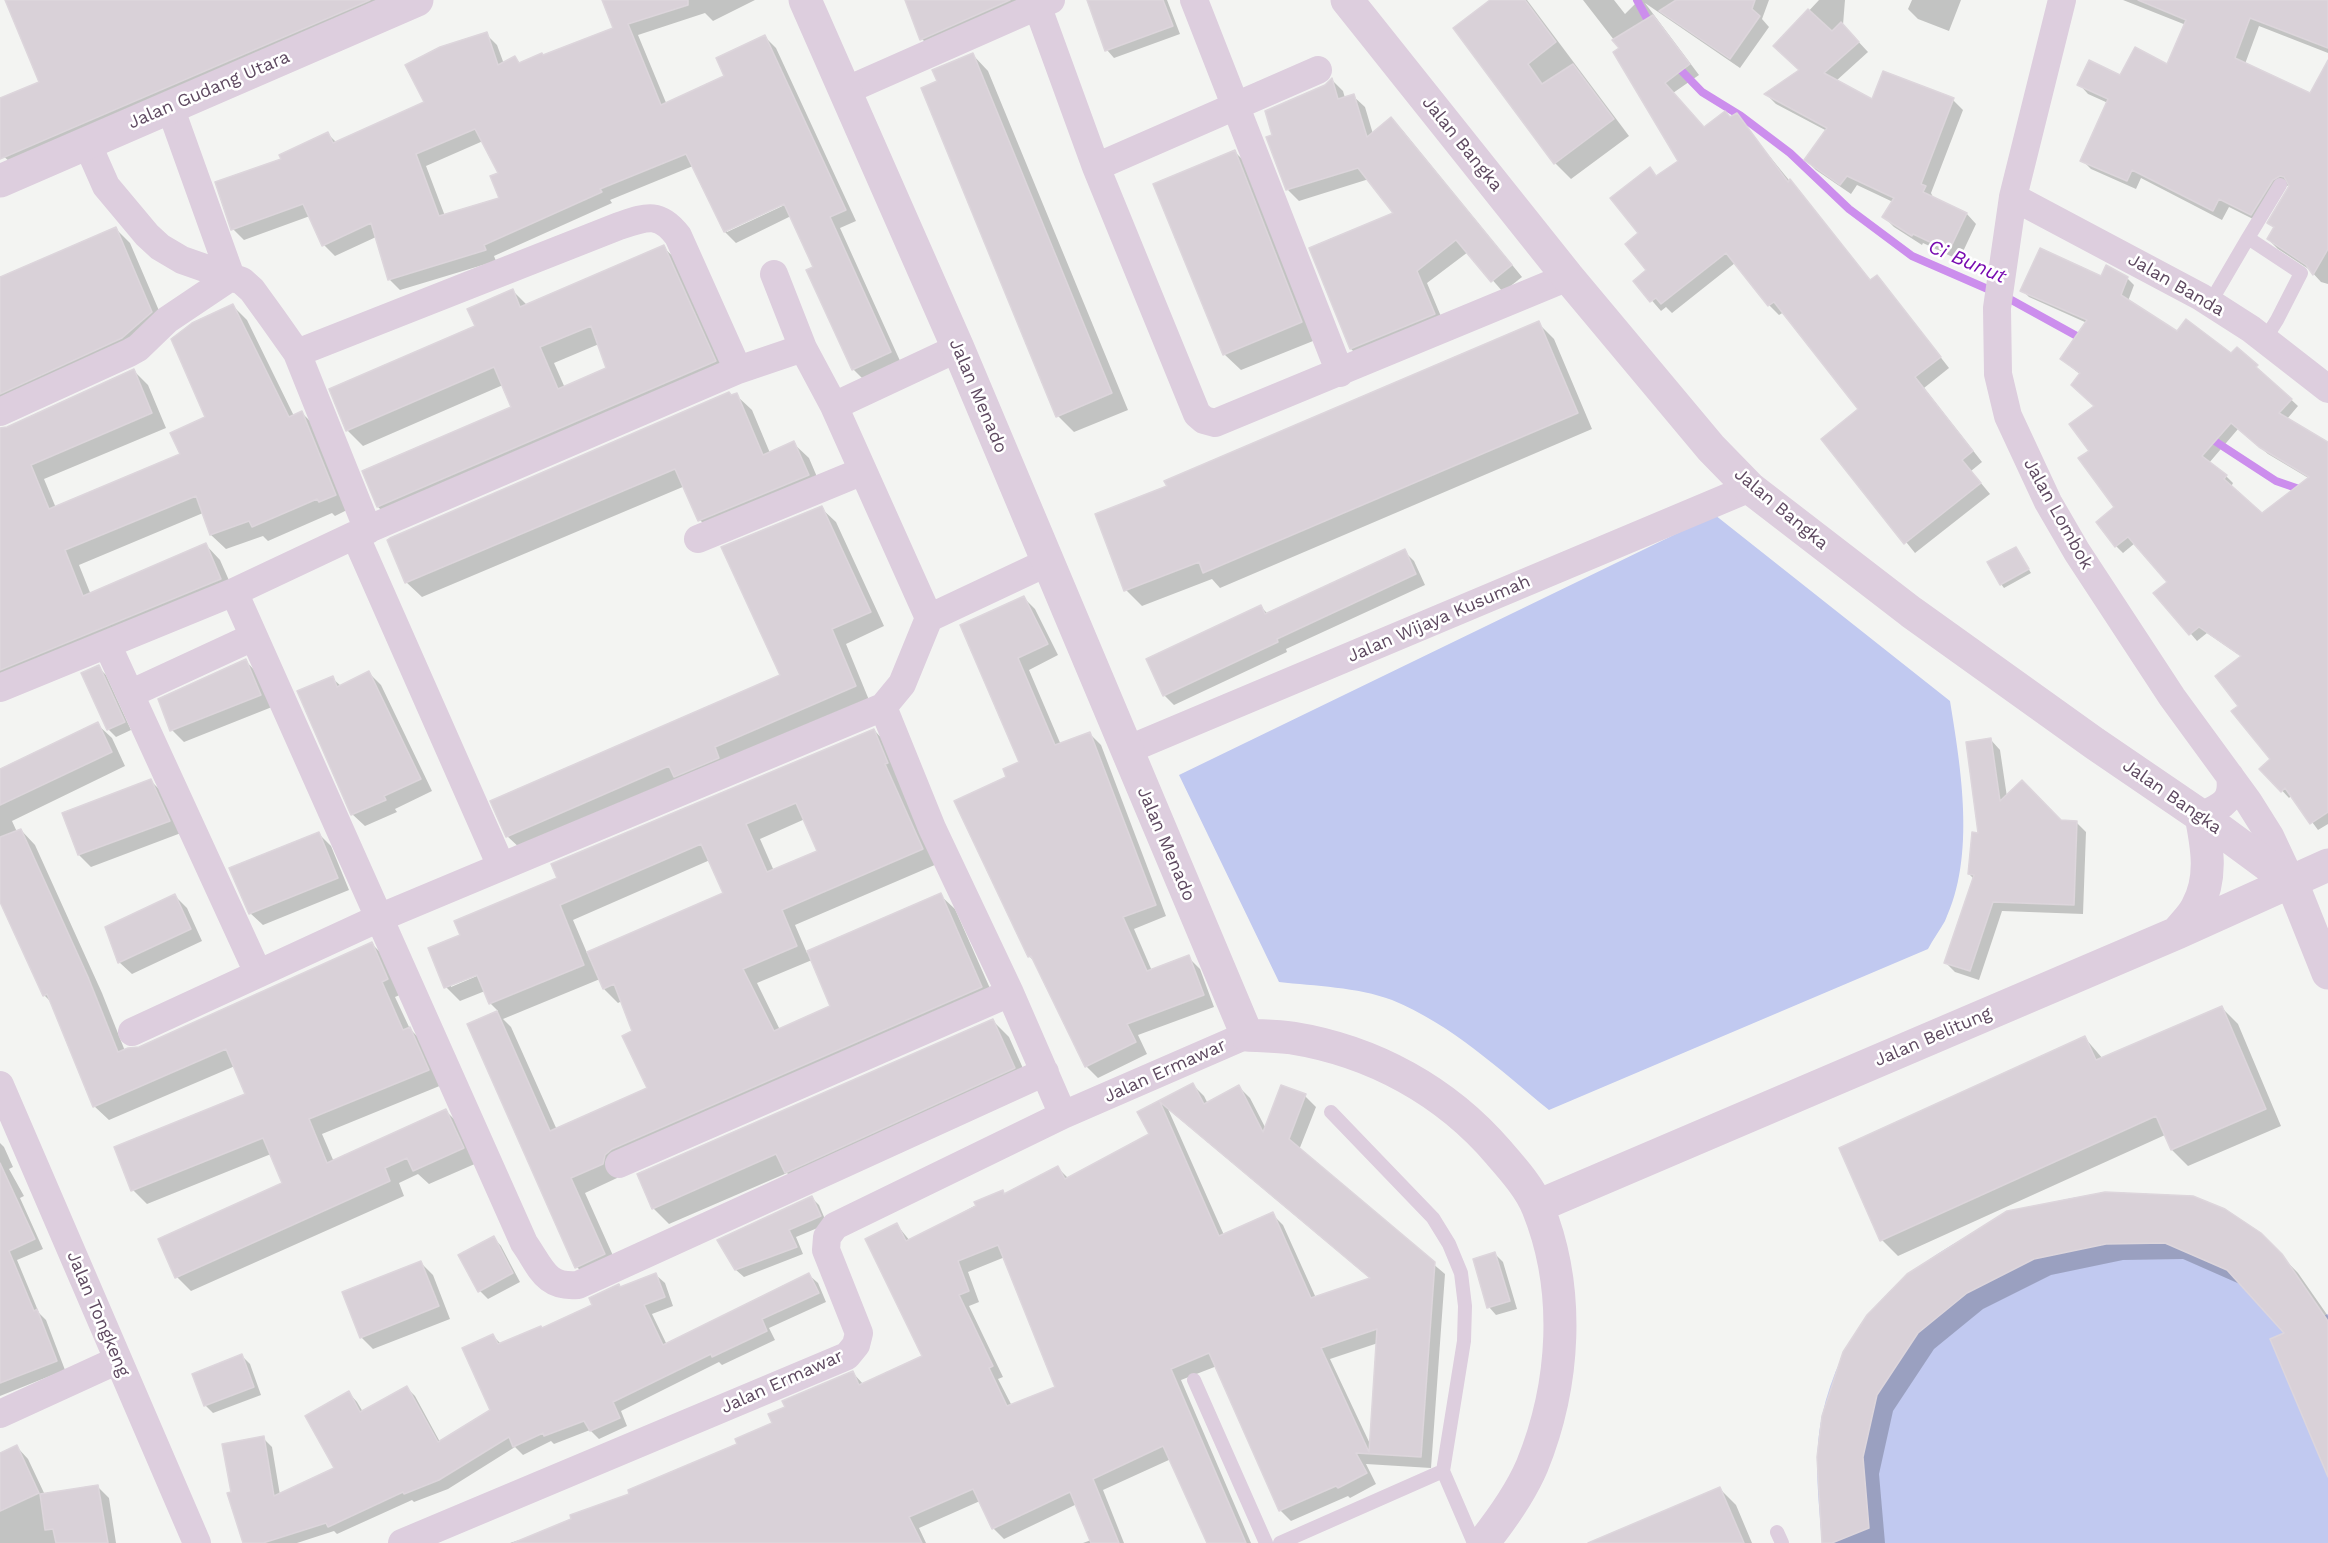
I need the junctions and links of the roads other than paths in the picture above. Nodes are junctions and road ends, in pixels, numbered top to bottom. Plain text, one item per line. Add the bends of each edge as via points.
1 (417, 0) edge
2 (805, 0) edge
3 (1194, 0) edge
4 (1347, 0) edge
5 (2062, 0) edge
6 (1044, 2) edge
7 (1318, 70) dead end
8 (845, 91) junction
9 (1235, 105) junction
10 (170, 107) junction
11 (87, 143) junction
12 (1095, 167) junction
13 (0, 181) edge
14 (2280, 185) dead end
15 (2013, 197) junction
16 (2248, 238) junction
17 (774, 274) dead end
18 (231, 277) junction
19 (1568, 277) junction
20 (2210, 303) junction
21 (2265, 339) junction
22 (803, 348) junction
23 (958, 348) junction
24 (297, 353) junction
25 (738, 370) junction
26 (1340, 373) junction
27 (2328, 389) edge
28 (834, 406) junction
29 (0, 412) edge
30 (863, 471) junction
31 (1750, 488) junction
32 (362, 533) junction
33 (698, 539) dead end
34 (1048, 562) junction
35 (234, 592) junction
36 (928, 618) junction
37 (254, 637) junction
38 (107, 644) junction
39 (0, 688) edge
40 (132, 693) junction
41 (883, 707) junction
42 (1127, 750) junction
43 (2230, 776) junction
44 (2201, 816) junction
45 (2328, 865) edge
46 (501, 866) junction
47 (2292, 883) junction
48 (379, 918) junction
49 (2177, 933) junction
50 (258, 973) junction
51 (2328, 973) edge
52 (1010, 993) junction
53 (132, 1032) dead end
54 (1247, 1035) junction
55 (1045, 1072) junction
56 (0, 1085) edge
57 (1331, 1112) dead end
58 (1063, 1115) junction
59 (620, 1164) dead end
60 (1538, 1206) junction
61 (118, 1360) junction
62 (1194, 1380) dead end
63 (0, 1414) edge
64 (1443, 1471) junction
65 (197, 1543) edge
66 (402, 1543) edge
67 (1266, 1543) edge
68 (1280, 1543) edge
69 (1474, 1543) edge
70 (1483, 1543) edge

1 - 10 street, Jalan Gudang Utara
2 - 8 street, Jalan Menado
3 - 9 street
4 - 19 street, Jalan Bangka
5 - 15 street, Jalan Lombok
6 - 8 street
6 - 12 street
7 - 9 street
8 - 23 street, Jalan Menado
9 - 12 street
9 - 26 street
10 - 11 street, Jalan Gudang Utara
10 - 18 street
11 - 13 street, Jalan Gudang Utara
11 - 18 street via 106,186 147,235 182,260
12 - 26 street via 1197,414 1204,420 1215,423
14 - 16 lane
15 - 20 street, Jalan Banda
15 - 43 street, Jalan Lombok via 1999,296 1998,374 2008,416 2048,502 2107,601
16 - 20 lane
16 - 21 lane via 2301,273
17 - 22 street
18 - 24 street via 252,290
18 - 29 street via 167,320 138,348
19 - 26 street
19 - 31 street, Jalan Bangka
20 - 21 street, Jalan Banda
21 - 27 street, Jalan Banda
22 - 25 street
22 - 28 street
23 - 28 street
23 - 34 street, Jalan Menado
24 - 25 street via 619,226 655,218 668,223 678,236
24 - 32 street
25 - 32 street
28 - 30 street
30 - 33 street
30 - 36 street
31 - 42 street, Jalan Wijaya Kusumah
31 - 44 street, Jalan Bangka via 1911,612
32 - 35 street
32 - 46 street
34 - 36 street
34 - 42 street, Jalan Menado
35 - 37 street
35 - 38 street
36 - 41 street via 902,684
37 - 40 street
37 - 48 street
38 - 39 street
38 - 40 street
40 - 50 street
41 - 46 street
41 - 52 street via 932,828
42 - 54 street, Jalan Menado
43 - 44 street via 2232,790 2226,801
43 - 47 street, Jalan Lombok via 2270,836
44 - 47 street, Jalan Bangka
44 - 49 street via 2208,874 2197,907
45 - 47 street, Jalan Belitung
46 - 48 street
47 - 49 street, Jalan Belitung
47 - 51 street, Jalan Lombok
48 - 50 street
48 - 55 street via 524,1243 553,1282 564,1286 578,1285
49 - 60 street, Jalan Belitung
50 - 53 street
52 - 55 street
52 - 59 street
54 - 58 street, Jalan Ermawar
54 - 60 street via 1291,1038 1334,1047 1416,1081 1452,1106 1484,1136
55 - 58 street
56 - 61 street, Jalan Tongkeng
57 - 64 lane via 1433,1218 1461,1273 1464,1341
58 - 66 street, Jalan Ermawar via 835,1226 827,1237 826,1250 859,1333 847,1356
60 - 70 street via 1560,1310 1558,1364 1549,1417 1531,1468 1506,1515
61 - 63 street
61 - 65 street, Jalan Tongkeng
62 - 67 lane
64 - 68 lane
64 - 69 lane

